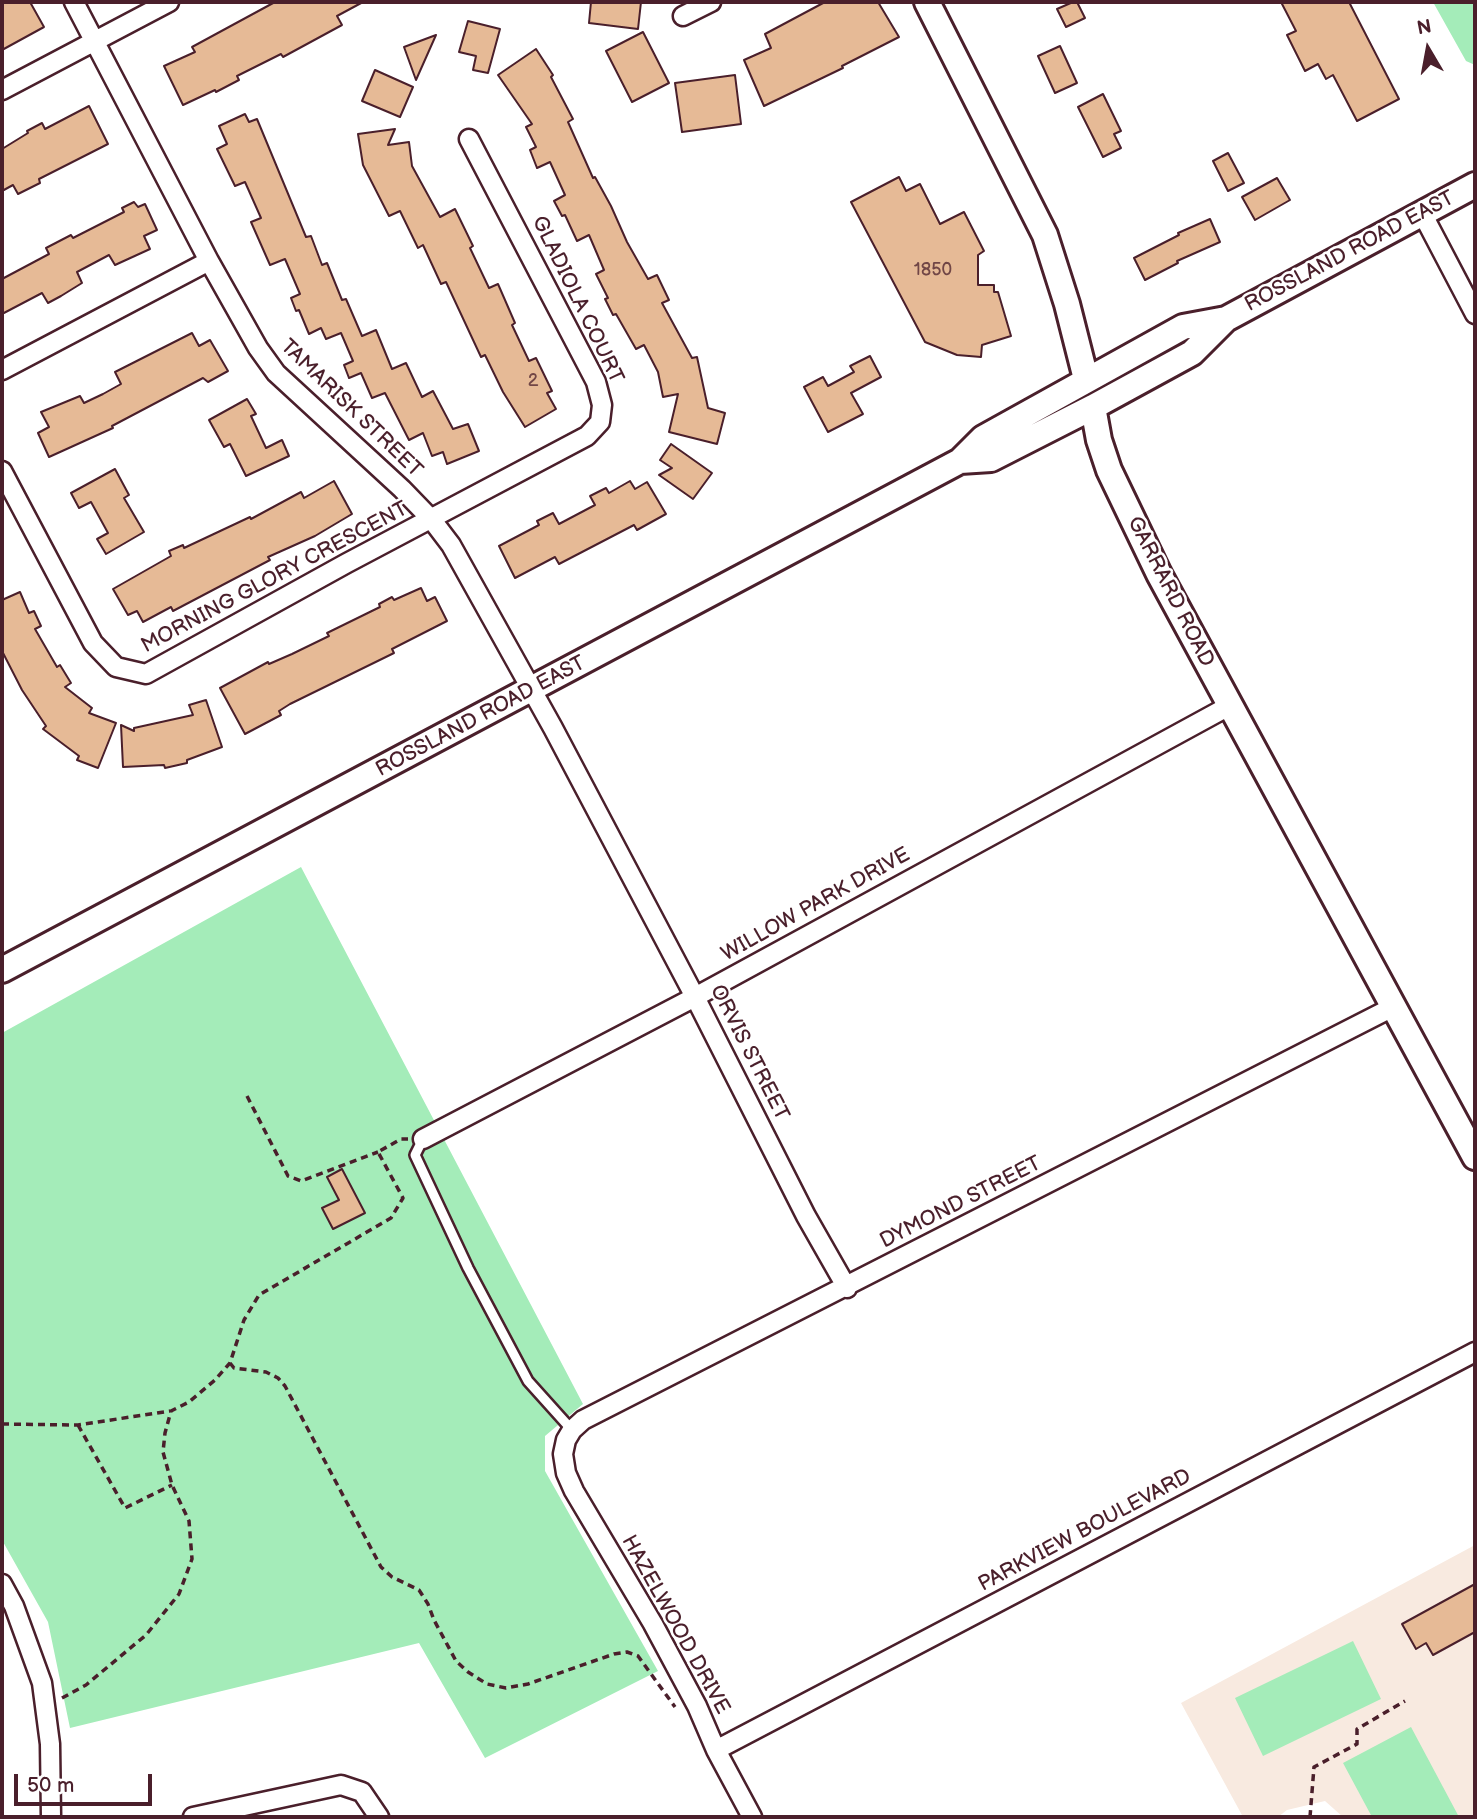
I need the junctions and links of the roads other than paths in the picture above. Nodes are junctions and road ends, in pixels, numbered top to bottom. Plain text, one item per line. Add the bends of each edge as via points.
1 (74, 2) edge
2 (169, 2) edge
3 (711, 2) edge
4 (927, 2) edge
5 (683, 16) dead end
6 (95, 40) junction
7 (2, 90) edge
8 (469, 139) dead end
9 (1475, 185) edge
10 (1422, 213) junction
11 (209, 261) junction
12 (1475, 314) edge
13 (1226, 319) junction
14 (2, 370) edge
15 (1086, 379) junction
16 (1093, 407) junction
17 (960, 461) junction
18 (2, 471) edge
19 (432, 520) junction
20 (532, 690) junction
21 (1229, 706) junction
22 (2, 971) edge
23 (695, 997) junction
24 (1395, 1006) junction
25 (423, 1139) joint
26 (1475, 1157) edge
27 (847, 1288) junction
28 (1475, 1352) edge
29 (572, 1430) junction
30 (2, 1584) edge
31 (716, 1750) junction
32 (51, 1817) edge
33 (193, 1817) edge
34 (379, 1817) edge
35 (752, 1817) edge

1 - 6 street, TAMARISK STREET
2 - 6 street
3 - 5 street
4 - 15 main road, GARRARD ROAD via 1045,235
6 - 7 street
6 - 11 street, TAMARISK STREET
8 - 19 street, GLADIOLA COURT via 596,382 602,405 600,422 587,436
9 - 10 main road, ROSSLAND ROAD EAST
10 - 12 street
10 - 13 main road, ROSSLAND ROAD EAST
11 - 14 street
11 - 19 street, TAMARISK STREET via 276,373
13 - 15 main road, ROSSLAND ROAD EAST via 1184,327
13 - 16 main road, ROSSLAND ROAD EAST via 1192,353
15 - 16 street, GARRARD ROAD
15 - 17 main road, ROSSLAND ROAD EAST via 983,438
16 - 17 main road, ROSSLAND ROAD EAST via 991,460
16 - 21 main road, GARRARD ROAD via 1099,440 1118,492
17 - 20 main road, ROSSLAND ROAD EAST
18 - 19 street, MORNING GLORY CRESCENT via 93,643 116,667 146,674
19 - 20 street, TAMARISK STREET via 451,545
20 - 22 main road, ROSSLAND ROAD EAST
20 - 23 street, ORVIS STREET
21 - 23 street, WILLOW PARK DRIVE
21 - 24 main road, GARRARD ROAD
23 - 25 street, WILLOW PARK DRIVE
23 - 27 street, ORVIS STREET
24 - 26 main road, GARRARD ROAD
24 - 27 street, DYMOND STREET
25 - 29 lane via 415,1155 468,1268 528,1381
27 - 29 street, DYMOND STREET via 583,1420
28 - 31 street, PARKVIEW BOULEVARD
29 - 31 street, HAZELWOOD DRIVE via 563,1454 574,1491 653,1624
30 - 32 street via 42,1683 50,1744
31 - 35 street, HAZELWOOD DRIVE
33 - 34 street via 341,1785 362,1793

